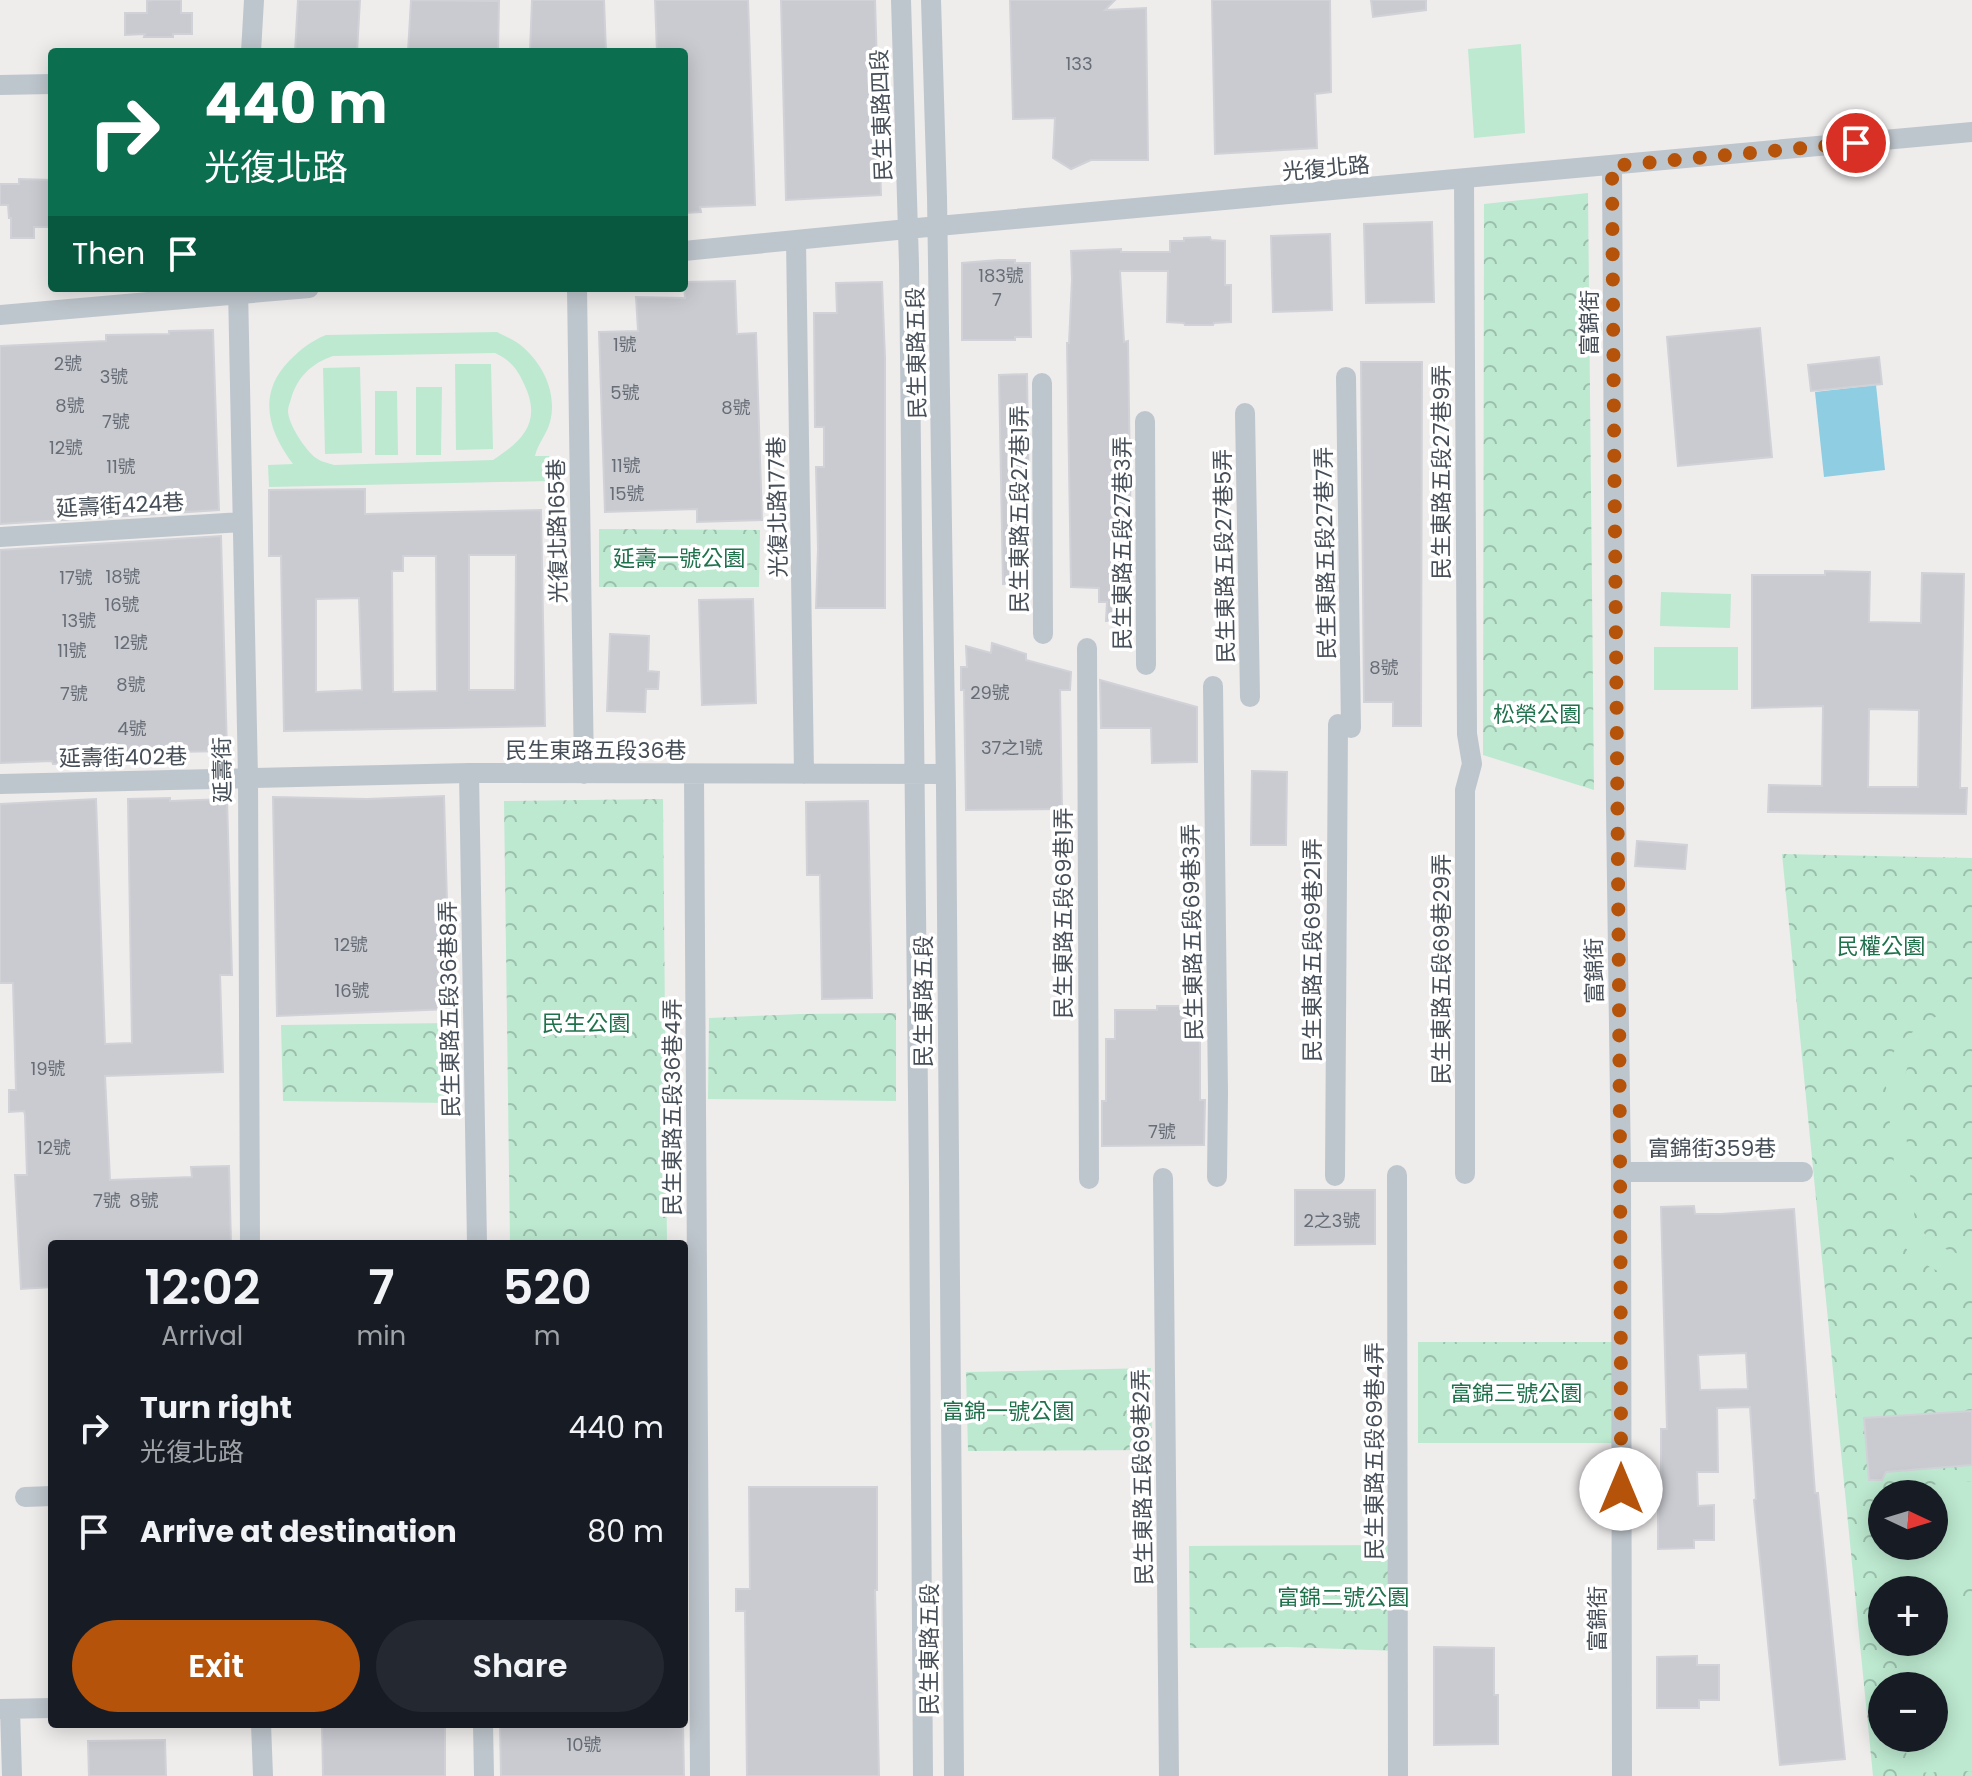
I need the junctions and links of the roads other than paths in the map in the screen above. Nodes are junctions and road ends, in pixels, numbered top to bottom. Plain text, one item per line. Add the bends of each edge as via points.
1 (254, 0) edge
2 (901, 0) edge
3 (931, 0) edge
4 (251, 48) edge
5 (48, 84) edge
6 (0, 85) edge
7 (1972, 132) edge
8 (1612, 166) junction
9 (1464, 180) junction
10 (938, 226) junction
11 (908, 229) junction
12 (796, 240) junction
13 (688, 251) edge
14 (238, 292) edge
15 (577, 292) edge
16 (0, 315) edge
17 (1346, 377) dead end
18 (1042, 383) dead end
19 (1245, 413) dead end
20 (1145, 421) dead end
21 (242, 522) junction
22 (0, 537) edge
23 (1043, 634) dead end
24 (1087, 648) dead end
25 (1146, 665) dead end
26 (1213, 686) dead end
27 (1250, 697) dead end
28 (1344, 726) joint
29 (1472, 764) joint
30 (469, 773) junction
31 (584, 774) junction
32 (694, 774) junction
33 (804, 774) junction
34 (914, 774) junction
35 (945, 774) junction
36 (248, 778) junction
37 (0, 784) edge
38 (1621, 1172) junction
39 (1803, 1172) dead end
40 (1465, 1174) dead end
41 (1397, 1175) dead end
42 (1335, 1176) dead end
43 (1217, 1177) dead end
44 (1163, 1178) dead end
45 (1089, 1179) dead end
46 (250, 1240) edge
47 (477, 1240) edge
48 (48, 1496) edge
49 (25, 1497) dead end
50 (48, 1708) edge
51 (5, 1709) edge
52 (261, 1728) edge
53 (483, 1728) edge
54 (12, 1776) edge
55 (263, 1776) edge
56 (484, 1776) edge
57 (700, 1776) edge
58 (923, 1776) edge
59 (954, 1776) edge
60 (1169, 1776) edge
61 (1398, 1776) edge
62 (1622, 1776) edge

1 - 4 street
2 - 11 street, 民生東路四段
3 - 10 street
5 - 6 street
7 - 8 street, 光復北路
8 - 9 street, 光復北路
8 - 38 street, 富錦街
9 - 10 street, 光復北路
9 - 29 street, 民生東路五段27巷9弄 via 1467,734
10 - 11 street, 光復北路
10 - 35 street, 民生東路五段
11 - 12 street, 光復北路
11 - 34 street, 民生東路五段
12 - 13 street, 光復北路
12 - 33 street, 光復北路177巷
14 - 16 street
14 - 21 street, 延壽街
15 - 31 street, 光復北路165巷
17 - 28 street, 民生東路五段27巷7弄
18 - 23 street, 民生東路五段27巷1弄
19 - 27 street, 民生東路五段27巷5弄
20 - 25 street, 民生東路五段27巷3弄
21 - 22 street, 延壽街424巷
21 - 36 street, 延壽街
24 - 45 street, 民生東路五段69巷1弄
26 - 43 street, 民生東路五段69巷3弄
28 - 42 street, 民生東路五段69巷21弄
29 - 40 street, 民生東路五段69巷29弄 via 1465,790
30 - 31 street, 民生東路五段36巷
30 - 36 street, 民生東路五段36巷
30 - 47 street, 民生東路五段36巷8弄
31 - 32 street, 民生東路五段36巷
32 - 33 street, 民生東路五段36巷
32 - 57 street, 民生東路五段36巷4弄
33 - 34 street, 民生東路五段36巷
34 - 35 street, 民生東路五段36巷
34 - 58 street, 民生東路五段
35 - 59 street, 民生東路五段
36 - 37 street, 延壽街402巷
36 - 46 street, 延壽街
38 - 39 street, 富錦街359巷
38 - 62 street, 富錦街
41 - 61 street, 民生東路五段69巷4弄
44 - 60 street, 民生東路五段69巷2弄
48 - 49 street
50 - 51 street
51 - 54 street
52 - 55 street
53 - 56 street

